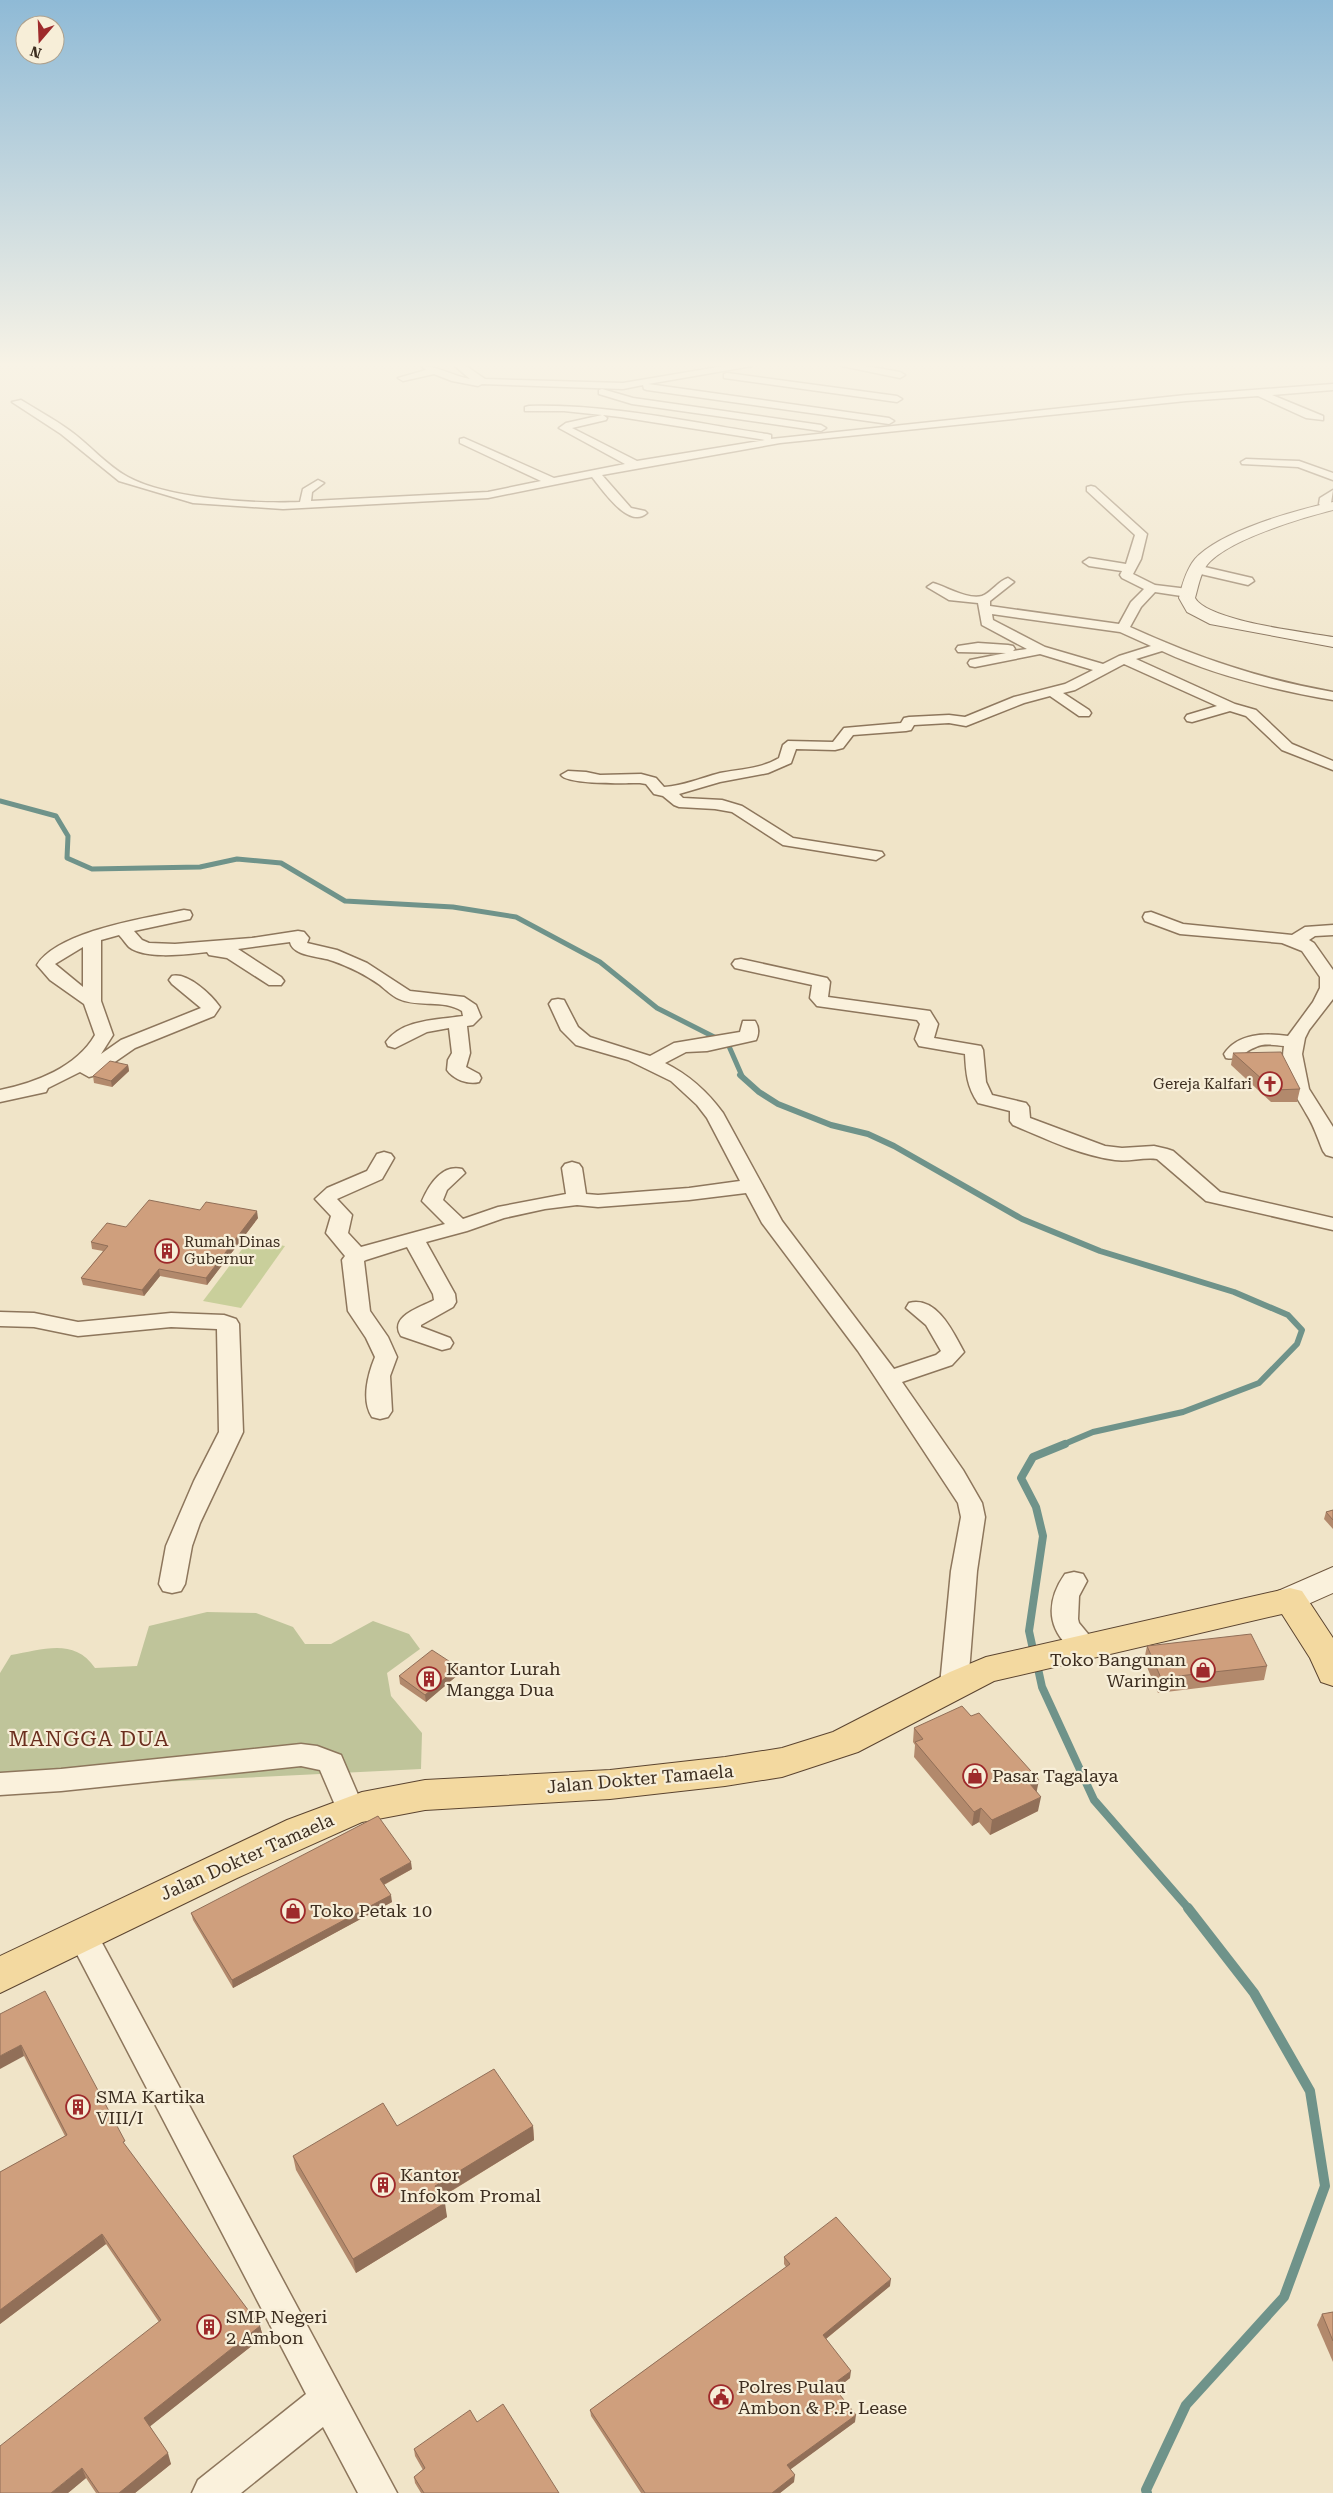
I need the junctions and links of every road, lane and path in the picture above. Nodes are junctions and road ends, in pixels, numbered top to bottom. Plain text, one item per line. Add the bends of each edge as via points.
1 (132, 482) edge
2 (558, 482) edge
3 (602, 482) edge
4 (318, 483) dead end
5 (555, 483) joint
6 (1091, 489) dead end
7 (1331, 502) edge
8 (305, 505) junction
9 (641, 513) dead end
10 (1089, 562) dead end
11 (1130, 568) junction
12 (1196, 569) junction
13 (1248, 581) dead end
14 (1008, 582) dead end
15 (933, 587) dead end
16 (1152, 588) junction
17 (1188, 593) junction
18 (984, 604) junction
19 (1123, 629) junction
20 (1333, 642) edge
21 (1162, 647) junction
22 (963, 650) dead end
23 (1040, 650) junction
24 (1025, 652) junction
25 (1124, 659) junction
26 (976, 663) dead end
27 (1104, 669) junction
28 (1053, 692) junction
29 (1333, 696) edge
30 (1019, 700) junction
31 (1259, 701) dead end
32 (1235, 708) junction
33 (1084, 713) dead end
34 (1028, 714) dead end
35 (1192, 718) dead end
36 (1333, 766) edge
37 (568, 775) dead end
38 (667, 791) junction
39 (876, 855) dead end
40 (184, 914) dead end
41 (1151, 917) dead end
42 (123, 928) junction
43 (1333, 930) edge
44 (92, 938) junction
45 (1294, 940) junction
46 (170, 950) junction
47 (741, 964) dead end
48 (178, 980) dead end
49 (275, 981) dead end
50 (92, 1001) junction
51 (558, 1004) dead end
52 (457, 1022) junction
53 (749, 1025) dead end
54 (395, 1042) dead end
55 (1295, 1042) junction
56 (1233, 1054) edge
57 (648, 1063) junction
58 (472, 1078) dead end
59 (25, 1091) junction
60 (0, 1096) edge
61 (1333, 1151) edge
62 (384, 1158) dead end
63 (572, 1168) dead end
64 (455, 1173) dead end
65 (750, 1186) junction
66 (577, 1199) junction
67 (1333, 1224) edge
68 (460, 1227) junction
69 (414, 1240) junction
70 (358, 1255) junction
71 (917, 1308) dead end
72 (0, 1319) edge
73 (442, 1343) dead end
74 (889, 1379) junction
75 (380, 1411) dead end
76 (1333, 1579) edge
77 (1074, 1582) dead end
78 (172, 1584) dead end
79 (1290, 1600) junction
80 (1075, 1649) junction
81 (1333, 1673) edge
82 (970, 1677) junction
83 (0, 1784) edge
84 (351, 1811) junction
85 (82, 1935) junction
86 (0, 1975) edge
87 (328, 2399) junction
88 (211, 2493) edge
89 (378, 2493) edge

1 - 8 street via 193,500 269,506
2 - 5 street
3 - 9 street via 626,510 632,514
4 - 8 street via 307,491
5 - 8 street via 471,497
6 - 11 street via 1141,534
7 - 12 street via 1230,542 1202,560
10 - 11 street
11 - 16 street via 1126,575
12 - 13 street
12 - 17 street
14 - 18 street
15 - 18 street via 953,597
16 - 17 street
16 - 19 street via 1135,605
17 - 20 street via 1187,598 1193,608 1216,620
18 - 19 street
18 - 23 street via 987,622
19 - 21 street
21 - 25 street
21 - 29 street via 1278,686
22 - 24 street via 982,647
23 - 24 street
23 - 27 street
24 - 26 street
25 - 27 street
25 - 32 street
27 - 28 street
28 - 30 street
28 - 33 street
30 - 34 street
30 - 38 street via 965,722 949,719 909,721 902,728 848,731 835,746 793,744 786,760 776,765
31 - 32 street
32 - 35 street
32 - 36 street via 1260,720 1287,747
37 - 38 street via 599,780 641,778 651,781 659,791
38 - 39 street via 679,802 713,803 737,809 778,838 789,842
40 - 42 street
41 - 45 street via 1180,929
42 - 44 street
42 - 46 street via 136,944 154,950
43 - 45 street via 1311,931
44 - 50 street
44 - 50 street via 54,956 46,965
45 - 55 street via 1308,947 1330,983 1318,1011 1299,1029
46 - 49 street via 232,953
46 - 52 street via 298,936 298,944 303,948 323,951 360,964 404,995 465,1004 472,1017
47 - 67 street via 821,982 819,998 823,1002 924,1015 929,1024 924,1040 974,1050 976,1082 985,1099 1019,1107 1020,1121 1114,1154 1159,1152 1213,1198
48 - 59 street via 211,1007 208,1012 128,1044 79,1077
50 - 59 street via 104,1035 96,1050 73,1069
51 - 57 street via 570,1030 583,1041
52 - 54 street via 418,1027
52 - 58 street via 461,1053 456,1070
53 - 57 street via 749,1036 681,1047
55 - 56 street via 1257,1040 1248,1042
55 - 61 street via 1293,1051 1301,1092 1314,1110
57 - 65 street via 684,1082 704,1101 716,1117
59 - 60 street
62 - 70 street via 375,1175 325,1199 342,1215 337,1233 339,1238
63 - 66 street
64 - 68 street via 438,1187 432,1200
65 - 66 street via 607,1201
65 - 74 street via 792,1252
66 - 68 street via 513,1209
68 - 69 street
69 - 70 street
69 - 73 street via 444,1294 445,1302 416,1317 409,1332
70 - 75 street via 353,1260 359,1311 386,1357 379,1376
71 - 74 street via 934,1320 952,1352 944,1360
72 - 78 street via 34,1320 78,1329 171,1320 228,1324 230,1432 179,1546
74 - 82 street via 970,1502 973,1517 965,1565
76 - 79 street
77 - 80 street via 1064,1604
79 - 80 main road, Jalan Dokter Tamaela
79 - 81 main road via 1326,1655
80 - 82 main road, Jalan Dokter Tamaela
82 - 84 main road, Jalan Dokter Tamaela via 860,1736 797,1759 733,1771 605,1785 460,1791 403,1798
83 - 84 street via 317,1757 331,1764
84 - 85 main road, Jalan Dokter Tamaela via 167,1892
85 - 86 main road, Jalan Dokter Tamaela
85 - 87 street
87 - 88 street
87 - 89 street

